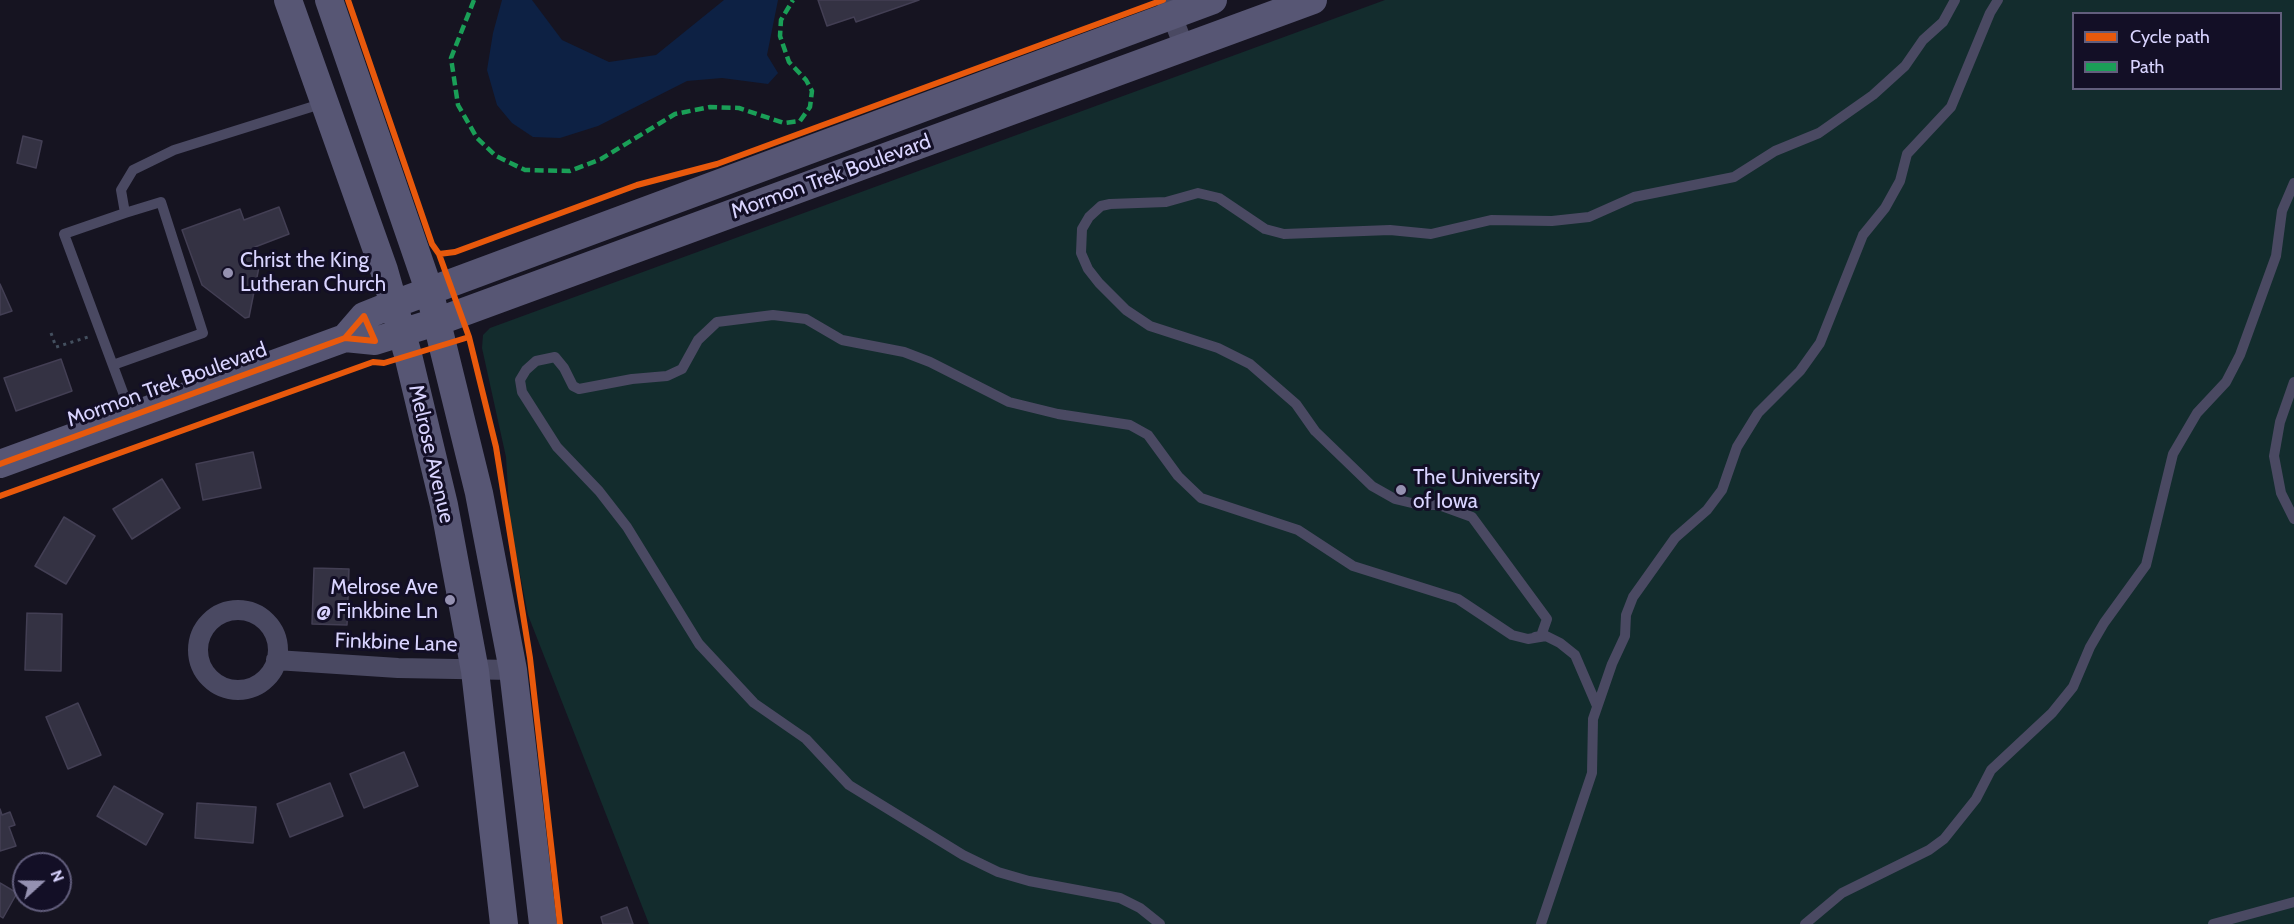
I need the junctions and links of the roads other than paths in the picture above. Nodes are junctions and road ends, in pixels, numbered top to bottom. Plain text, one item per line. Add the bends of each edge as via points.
1 (288, 0) edge
2 (329, 0) edge
3 (1313, 0) edge
4 (1955, 0) edge
5 (1998, 0) edge
6 (1188, 4) edge
7 (1196, 43) junction
8 (324, 102) junction
9 (2294, 183) edge
10 (125, 213) junction
11 (429, 290) junction
12 (394, 304) junction
13 (439, 321) junction
14 (402, 333) junction
15 (345, 338) junction
16 (113, 365) junction
17 (2294, 382) edge
18 (132, 416) junction
19 (0, 464) edge
20 (2294, 519) edge
21 (1528, 639) junction
22 (276, 660) junction
23 (513, 670) junction
24 (475, 671) junction
25 (1597, 706) junction
26 (2294, 902) edge
27 (504, 924) edge
28 (543, 924) edge
29 (1160, 924) edge
30 (1541, 924) edge
31 (1805, 924) edge
32 (2213, 924) edge

1 - 8 main road, Melrose Avenue
2 - 11 main road, Melrose Avenue
3 - 7 main road, Mormon Trek Boulevard
4 - 21 lane via 1943,22 1923,40 1905,66 1838,123 1774,152 1734,177 1634,197 1589,217 1491,220 1431,234 1390,230 1284,234 1265,229 1219,198 1198,193 1166,202 1110,204 1101,206 1089,217 1082,230 1081,253 1099,283 1126,310 1150,326 1218,348 1250,364 1296,404 1315,431 1372,486 1395,499 1438,505 1472,517 1546,619 1541,636
5 - 25 lane via 1951,107 1907,154 1900,181 1863,235 1820,343 1800,371 1754,420 1737,447 1722,490 1707,510 1675,538 1633,597 1626,615 1625,636
6 - 7 street
6 - 11 main road, Mormon Trek Boulevard
7 - 13 main road, Mormon Trek Boulevard
8 - 10 lane via 174,150 133,170 121,190
8 - 12 main road, Melrose Avenue
9 - 31 lane via 2282,211 2276,256 2240,355 2226,382 2197,413 2173,454 2146,565 2094,639 2073,687 2052,713 1991,770 1976,799 1944,839 1842,893
10 - 16 lane via 64,234
10 - 16 lane via 161,202 203,333
11 - 12 main road, Mormon Trek Boulevard
11 - 13 main road, Melrose Avenue
12 - 14 main road, Melrose Avenue
12 - 15 main road, Mormon Trek Boulevard via 364,316
13 - 14 main road, Mormon Trek Boulevard
13 - 23 main road, Melrose Avenue via 479,493
14 - 15 main road, Mormon Trek Boulevard via 375,341
14 - 24 main road, Melrose Avenue via 444,505
15 - 18 main road, Mormon Trek Boulevard
16 - 18 lane
17 - 20 lane via 2280,422 2274,456 2281,493
18 - 19 main road, Mormon Trek Boulevard
21 - 25 lane via 1546,636 1575,655
21 - 29 lane via 1512,635 1458,599 1353,566 1298,530 1201,498 1178,476 1148,435 1130,425 1009,402 930,362 904,352 842,340 806,319 773,315 717,322 698,340 682,369 667,376 632,378 579,389 555,357 536,361 526,370 520,380 522,392 557,447 627,526 699,644 754,703 806,739 849,785 963,855 1029,881 1120,898
22 - 22 street via 273,631 252,612 239,610 215,617 199,642 205,672 222,686 256,686
22 - 24 street, Finkbine Lane
23 - 24 street, Finkbine Lane
23 - 28 main road, Melrose Avenue
24 - 27 main road, Melrose Avenue
25 - 30 lane via 1592,737 1593,773
26 - 32 lane

